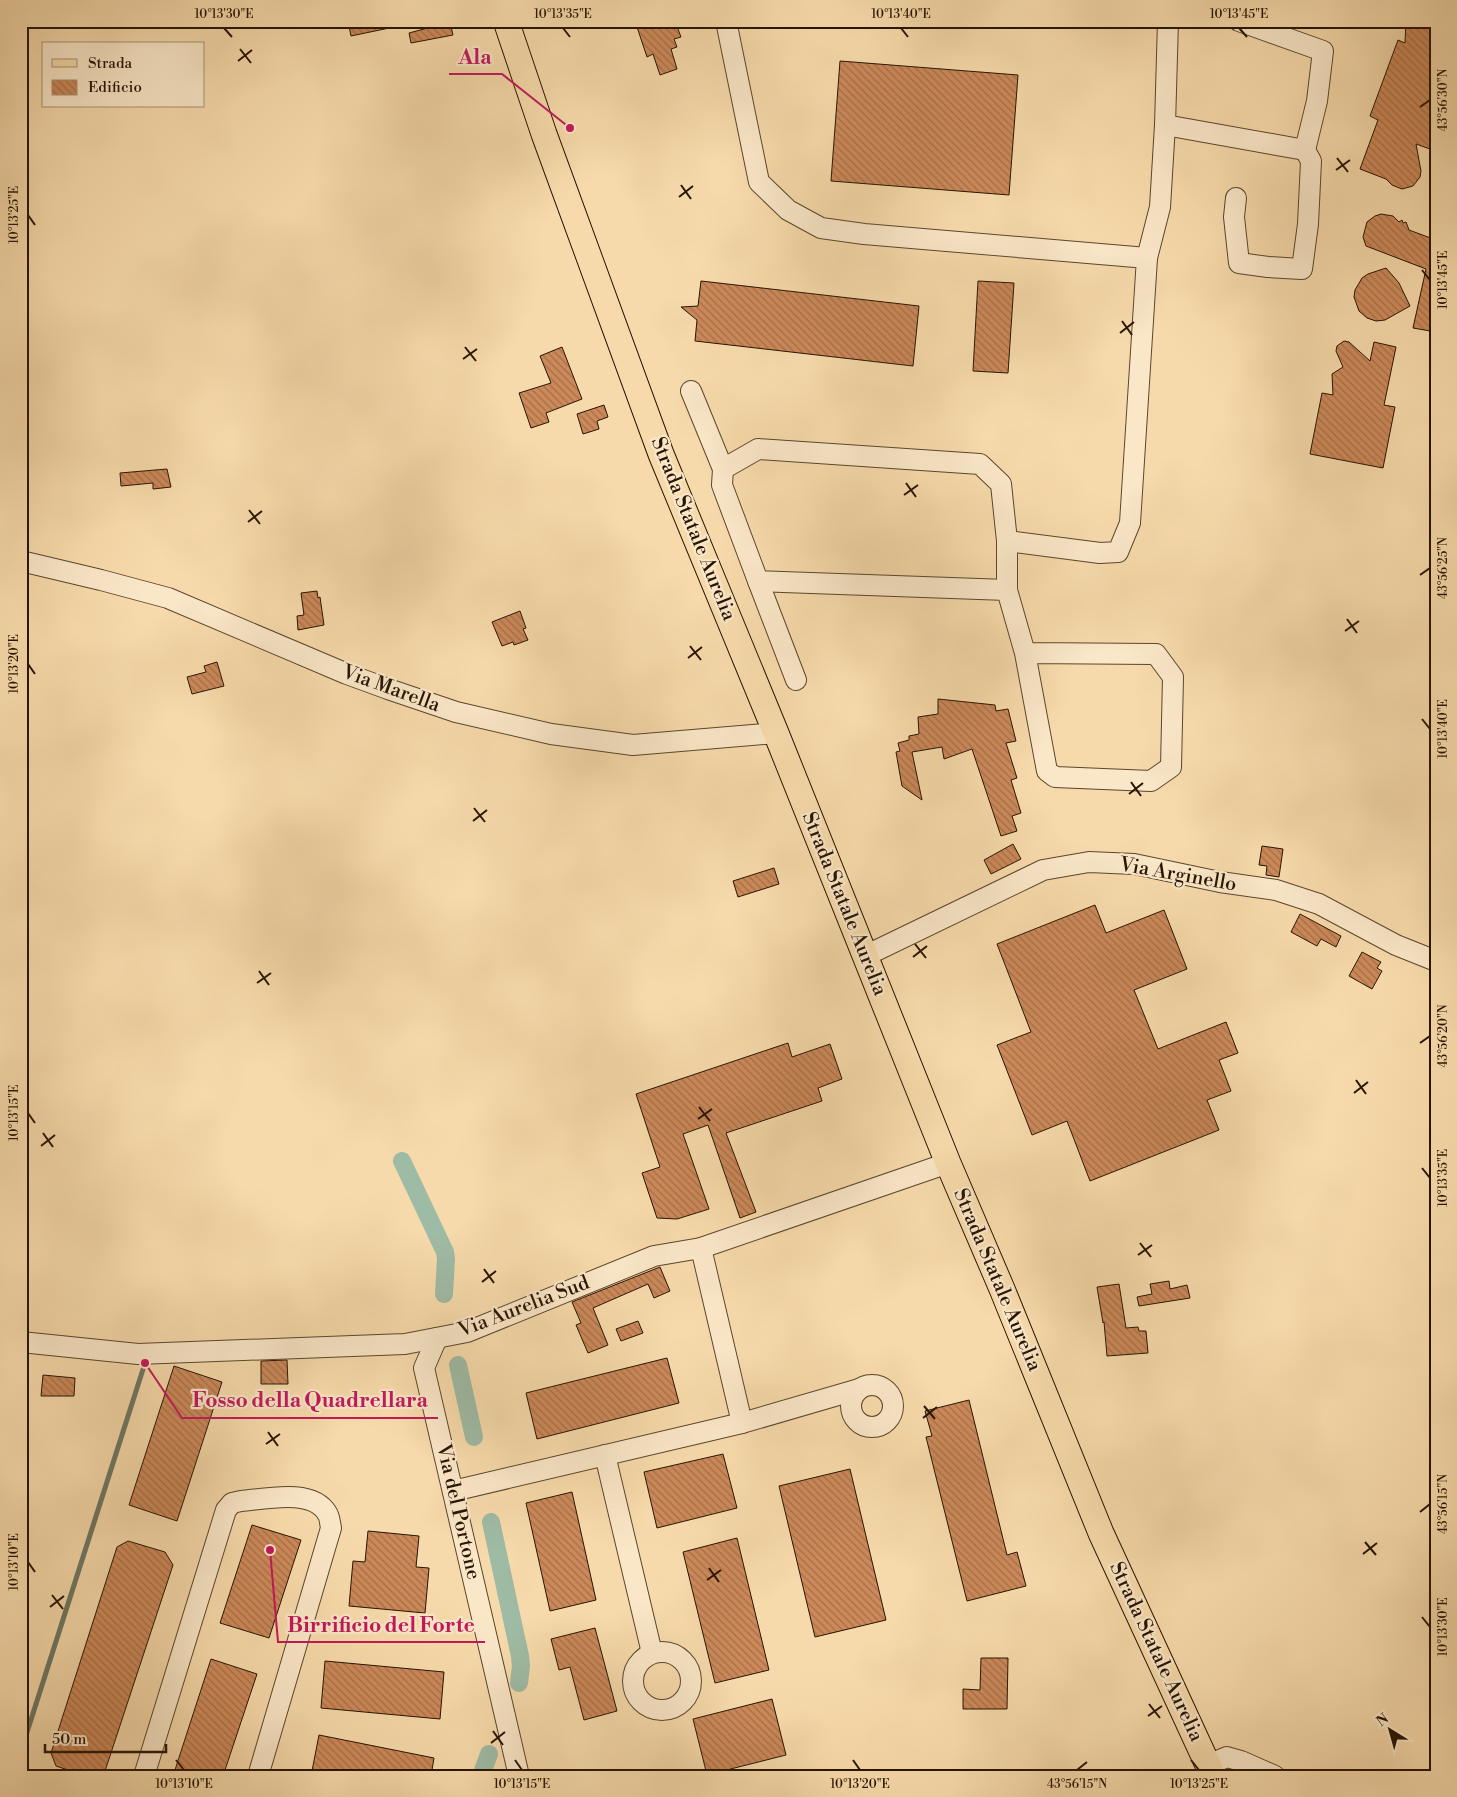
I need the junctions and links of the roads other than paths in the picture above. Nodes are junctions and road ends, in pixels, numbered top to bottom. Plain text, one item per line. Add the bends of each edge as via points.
1 (506, 21) edge
2 (726, 21) edge
3 (1168, 21) edge
4 (1239, 21) edge
5 (1165, 125) junction
6 (1304, 150) junction
7 (1236, 198) dead end
8 (1147, 258) junction
9 (691, 391) dead end
10 (723, 469) junction
11 (1007, 541) junction
12 (21, 561) edge
13 (758, 581) junction
14 (1008, 590) junction
15 (1025, 653) junction
16 (796, 680) dead end
17 (776, 733) junction
18 (865, 956) junction
19 (1436, 961) edge
20 (948, 1163) junction
21 (701, 1248) junction
22 (437, 1338) junction
23 (21, 1342) edge
24 (859, 1388) dead end
25 (742, 1423) junction
26 (605, 1455) junction
27 (453, 1492) junction
28 (652, 1653) dead end
29 (1210, 1771) edge
30 (144, 1776) edge
31 (258, 1776) edge
32 (519, 1776) edge
33 (1275, 1776) edge

1 - 17 main road, Strada Statale Aurelia via 661,454
2 - 8 street via 759,182 788,210 821,228 864,234
3 - 5 street
4 - 6 street via 1323,51 1317,101
5 - 6 street
5 - 8 street via 1160,207
6 - 7 street via 1311,161 1302,269 1238,263 1234,217
8 - 11 street via 1130,522 1118,552 1100,553
9 - 10 street
10 - 11 street via 758,449 980,464 1001,484
10 - 13 street via 722,485
11 - 14 street
12 - 17 street, Via Marella via 168,598 388,689 456,712 550,734 633,745
13 - 14 street
13 - 16 street
14 - 15 street
15 - 15 street via 1047,771 1055,777 1151,781 1171,767 1173,677 1156,654
17 - 18 main road, Strada Statale Aurelia
18 - 19 street, Via Arginello via 1043,870 1089,862 1134,864 1276,890 1319,904 1396,945
18 - 20 main road, Strada Statale Aurelia
20 - 21 street, Via Aurelia Sud
20 - 29 main road, Strada Statale Aurelia via 1101,1533
21 - 22 street, Via Aurelia Sud via 654,1256 467,1332
21 - 25 street
22 - 23 street, Via Aurelia Sud via 405,1344 138,1354
22 - 27 street, Via del Portone via 424,1368
24 - 25 street
25 - 26 street
26 - 27 street
26 - 28 street
27 - 32 street, Via del Portone
29 - 33 street via 1227,1757
30 - 31 street via 226,1510 232,1503 241,1501 299,1496 318,1503 328,1514 331,1528

